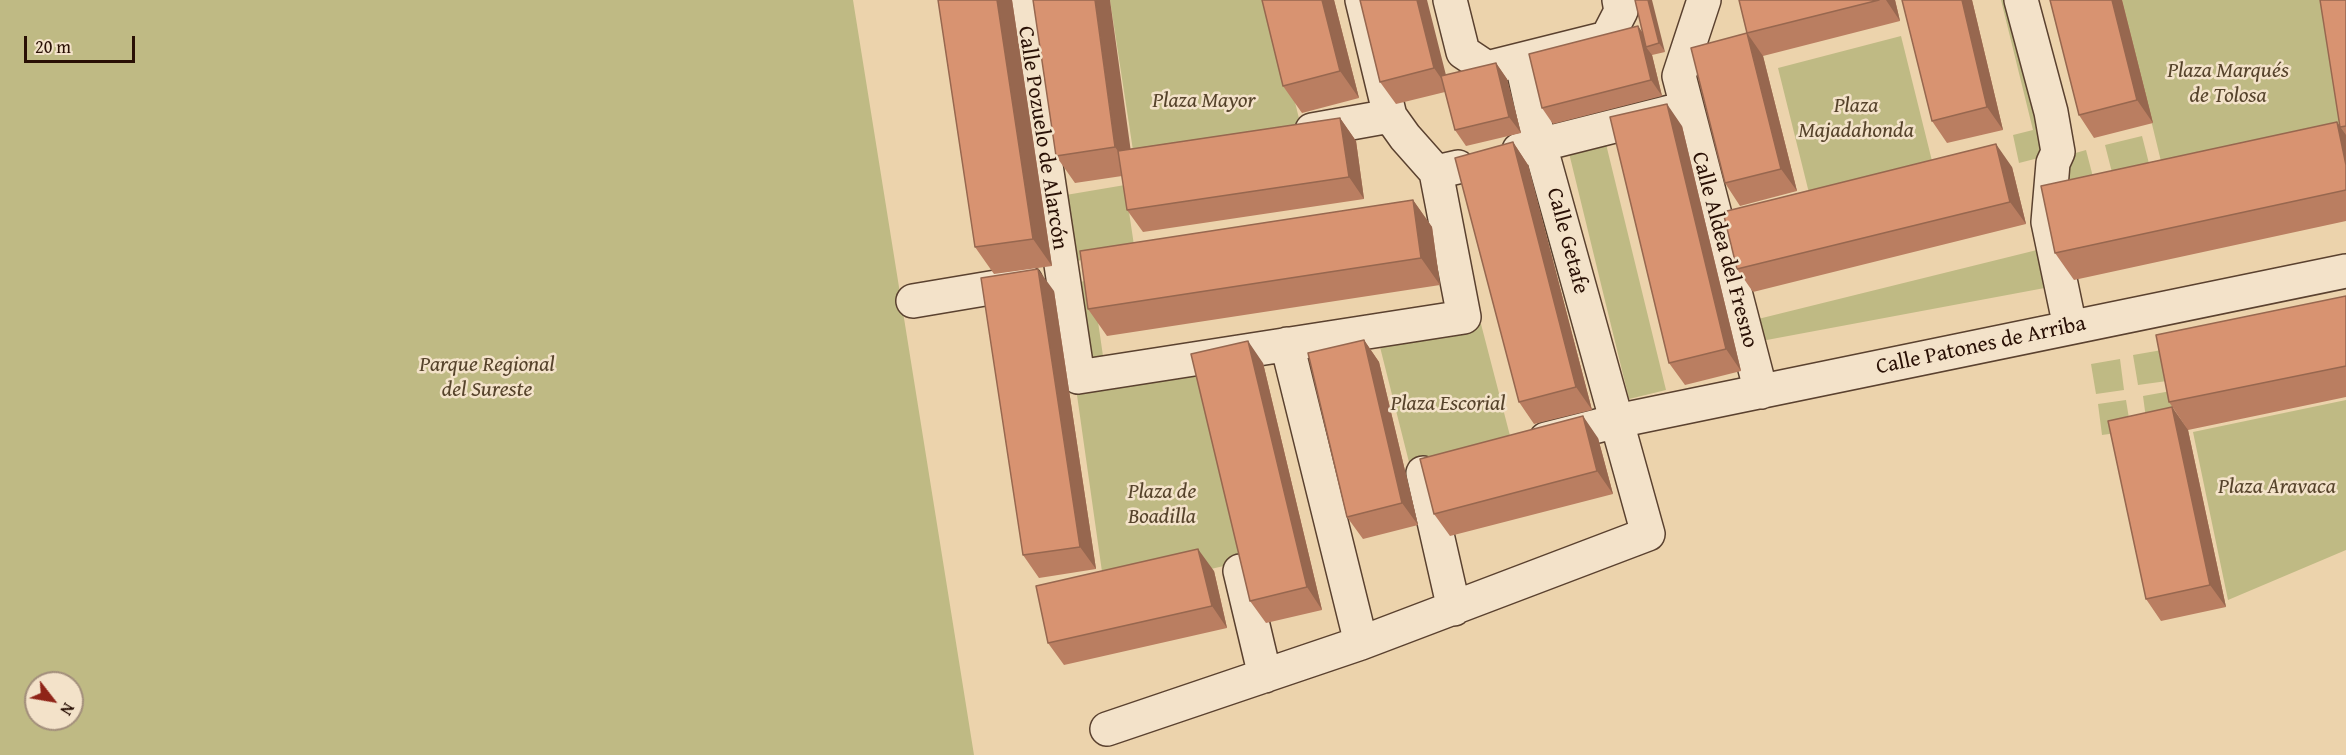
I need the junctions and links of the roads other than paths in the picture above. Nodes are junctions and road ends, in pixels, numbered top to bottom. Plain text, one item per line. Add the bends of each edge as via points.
1 (1021, 0) edge
2 (1362, 0) edge
3 (1450, 0) edge
4 (1619, 0) edge
5 (1704, 0) edge
6 (2021, 0) edge
7 (1521, 60) junction
8 (1686, 108) junction
9 (1397, 126) junction
10 (1312, 130) edge
11 (1540, 144) junction
12 (1436, 172) junction
13 (2346, 271) edge
14 (1075, 274) junction
15 (913, 301) dead end
16 (2070, 327) junction
17 (1287, 344) junction
18 (1761, 392) junction
19 (1617, 421) junction
20 (1520, 445) edge
21 (1423, 473) edge
22 (1240, 571) edge
23 (1454, 609) junction
24 (1361, 643) junction
25 (1265, 676) junction
26 (1107, 729) dead end

1 - 14 street, Calle Pozuelo de Alarcón
2 - 9 street
3 - 7 street via 1463,52 1487,68
4 - 7 street via 1621,11 1607,38
5 - 8 street, Calle Aldea del Fresno via 1679,76
6 - 16 street via 2058,152 2053,163 2048,222
7 - 11 street, Calle Getafe
8 - 11 street
8 - 18 street, Calle Aldea del Fresno
9 - 10 street
9 - 12 street
11 - 12 street
11 - 19 street, Calle Getafe
12 - 17 street via 1432,217 1464,317
13 - 16 street, Calle Patones de Arriba
14 - 15 street
14 - 17 street, Calle Pozuelo de Alarcón via 1078,377
16 - 18 street, Calle Patones de Arriba
17 - 24 street
18 - 19 street, Calle Patones de Arriba
19 - 20 street, Calle Patones de Arriba
19 - 23 street, Calle Getafe via 1648,534
21 - 23 street
22 - 25 street
23 - 24 street
24 - 25 street
25 - 26 street

